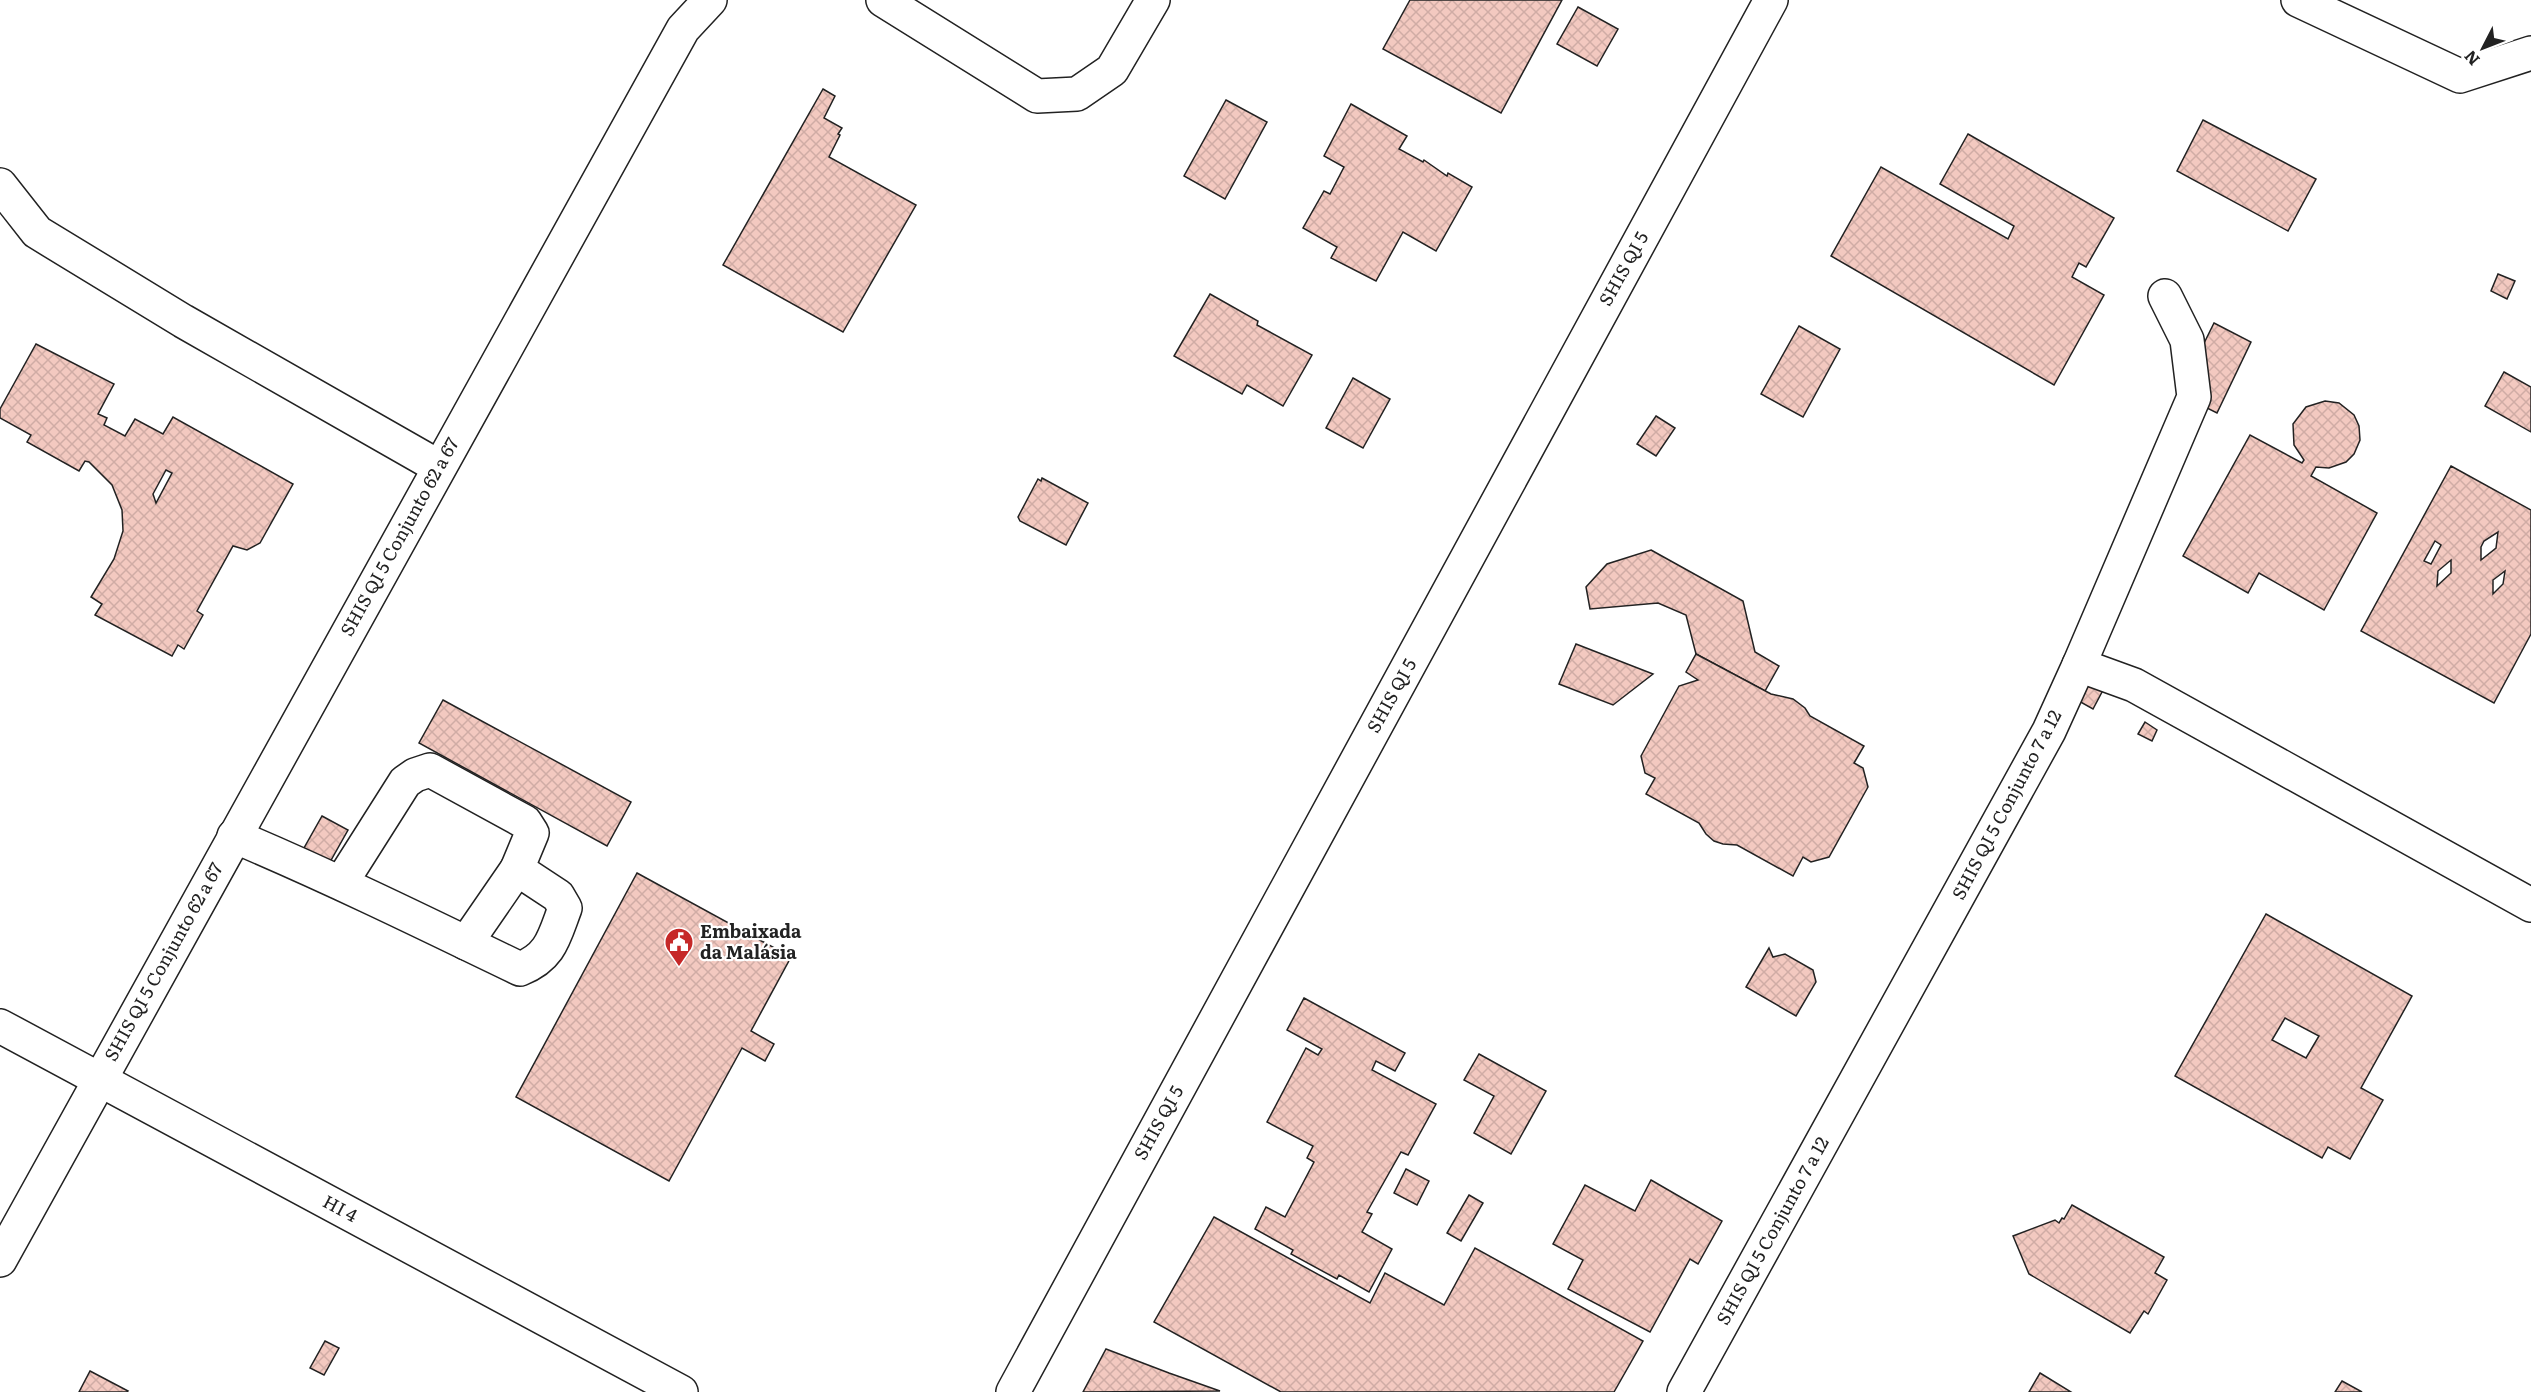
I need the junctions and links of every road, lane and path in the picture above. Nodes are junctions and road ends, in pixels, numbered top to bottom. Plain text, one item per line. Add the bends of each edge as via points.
1 (710, 0) edge
2 (883, 0) edge
3 (1153, 0) edge
4 (1771, 0) edge
5 (2298, 0) edge
6 (2531, 53) edge
7 (0, 185) edge
8 (2165, 296) dead end
9 (439, 467) junction
10 (2079, 665) junction
11 (234, 836) junction
12 (517, 869) junction
13 (341, 884) junction
14 (2531, 904) edge
15 (466, 943) junction
16 (0, 1026) edge
17 (98, 1080) junction
18 (0, 1260) edge
19 (681, 1392) edge
20 (1012, 1392) edge
21 (1684, 1392) edge

1 - 9 street, SHIS QI 5 Conjunto 62 a 67 via 684,29
2 - 3 street via 1037,96 1077,94 1112,70
4 - 20 street, SHIS QI 5
5 - 6 street via 2460,76
7 - 9 street via 37,232 183,321
8 - 10 street, SHIS QI 5 Conjunto 7 a 12 via 2187,340 2194,397
9 - 11 street, SHIS QI 5 Conjunto 62 a 67
10 - 14 street via 2134,685
10 - 21 street, SHIS QI 5 Conjunto 7 a 12 via 2049,731
11 - 13 street
11 - 17 street, SHIS QI 5 Conjunto 62 a 67
12 - 13 street via 532,833 525,822 430,770 405,782
12 - 15 street
12 - 15 street via 558,896 565,908 548,951 534,964 520,969
13 - 15 street
16 - 17 street, HI 4
17 - 18 street, SHIS QI 5 Conjunto 62 a 67
17 - 19 street, HI 4

